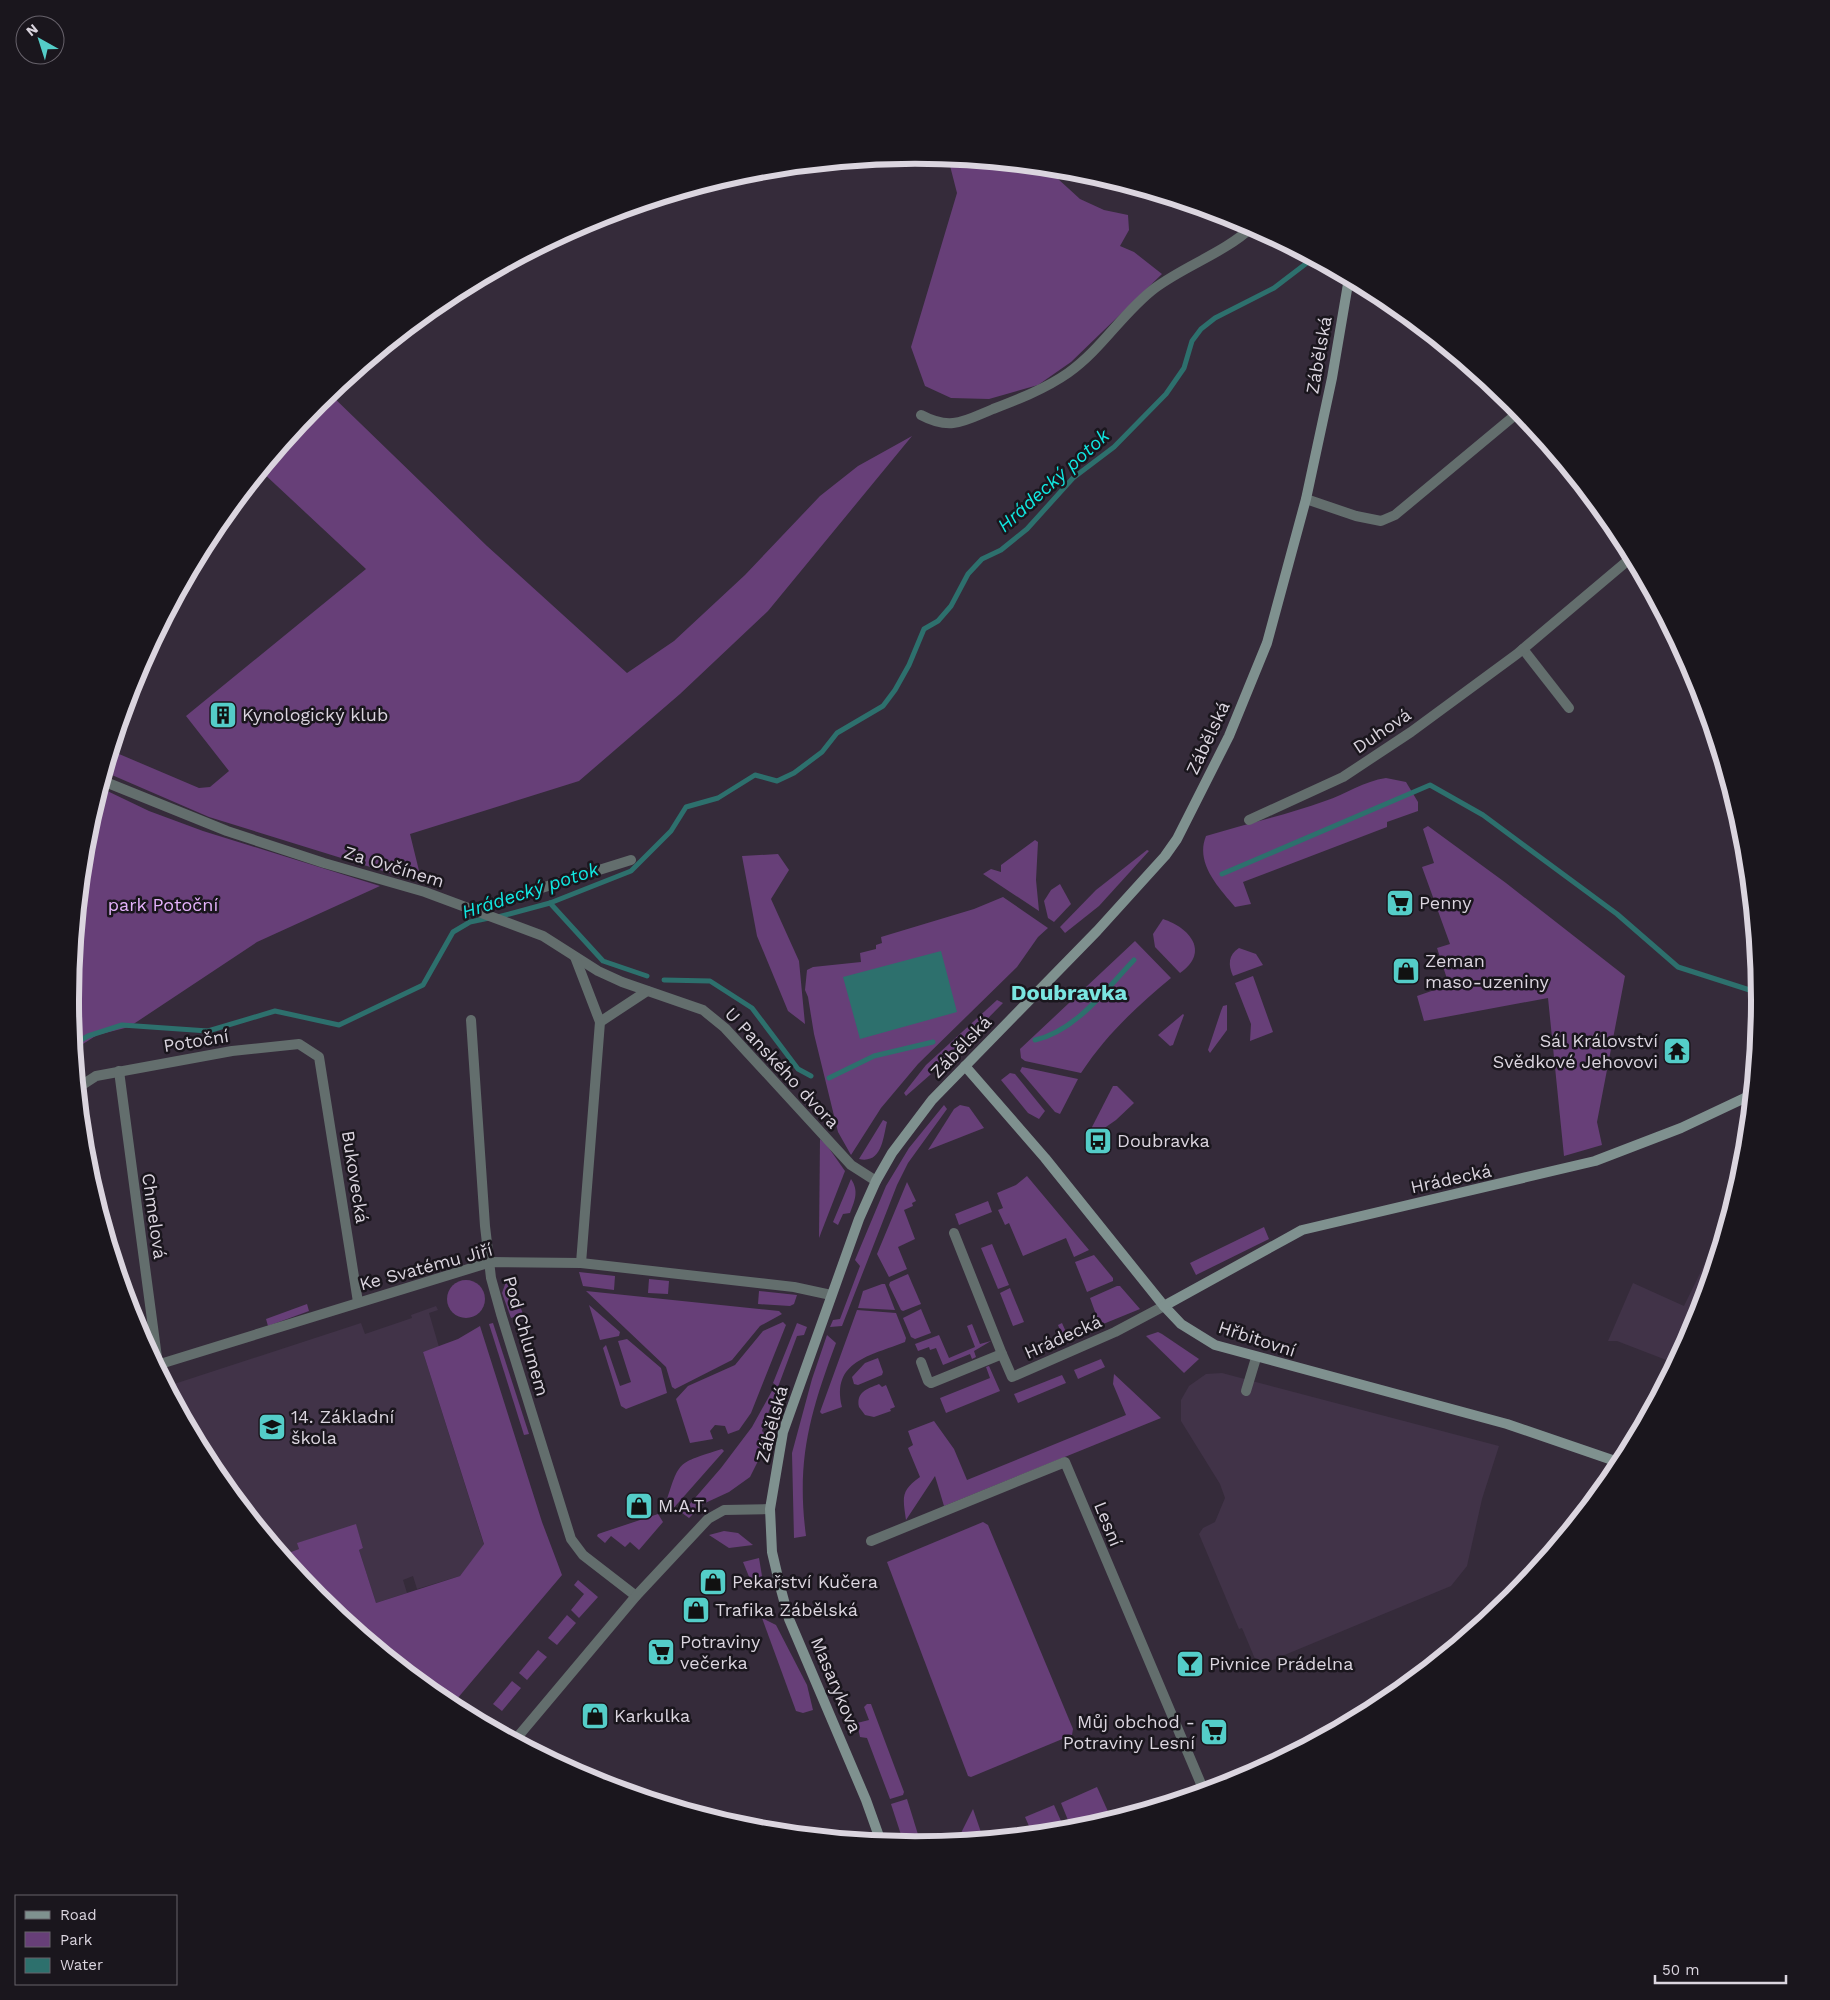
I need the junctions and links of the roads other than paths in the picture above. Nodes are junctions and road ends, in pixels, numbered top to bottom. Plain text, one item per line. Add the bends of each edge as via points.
1 (1246, 232) edge
2 (1348, 285) edge
3 (921, 415) dead end
4 (1513, 417) edge
5 (1306, 499) junction
6 (1626, 562) edge
7 (1523, 649) junction
8 (1569, 708) dead end
9 (107, 783) edge
10 (1249, 820) dead end
11 (632, 860) dead end
12 (475, 911) junction
13 (575, 956) junction
14 (647, 991) junction
15 (472, 1020) dead end
16 (600, 1022) junction
17 (319, 1057) joint
18 (965, 1066) junction
19 (119, 1071) junction
20 (84, 1084) edge
21 (1745, 1098) edge
22 (876, 1181) junction
23 (954, 1233) dead end
24 (491, 1262) junction
25 (580, 1263) junction
26 (831, 1294) junction
27 (358, 1302) junction
28 (1164, 1306) junction
29 (155, 1348) edge
30 (1002, 1354) junction
31 (1256, 1358) junction
32 (921, 1362) dead end
33 (162, 1363) edge
34 (1246, 1391) dead end
35 (1613, 1460) edge
36 (770, 1509) junction
37 (871, 1541) dead end
38 (636, 1596) junction
39 (519, 1736) edge
40 (1202, 1785) edge
41 (878, 1835) edge

1 - 3 street via 1155,288 1092,353 1045,388 953,425 936,423
2 - 5 main road, Zábělská
4 - 5 street via 1395,515 1381,521
5 - 18 main road, Zábělská via 1267,643 1229,736 1177,839 1114,914
6 - 7 street, Duhová
7 - 8 street
7 - 10 street, Duhová via 1411,732 1343,776
9 - 12 street, Za Ovčínem via 227,830 324,863 425,892
11 - 12 street
12 - 13 street, Za Ovčínem via 543,936
13 - 14 street, U Panského dvora via 598,971
13 - 16 street
14 - 16 street
14 - 22 street, U Panského dvora via 703,1010 725,1028 850,1165
15 - 24 street, Pod Chlumem via 485,1226
16 - 25 street
17 - 19 street, Potoční via 299,1044 232,1051
17 - 27 street, Bukovecká
18 - 22 main road, Zábělská via 907,1130
18 - 28 main road, Hřbitovní via 1045,1158
19 - 20 street, Potoční via 96,1076
19 - 29 street, Chmelová
21 - 28 main road, Hrádecká via 1681,1128 1595,1161 1302,1230
22 - 26 main road, Zábělská
23 - 30 street, Hrádecká
24 - 25 street, Ke Svatému Jiří
24 - 27 street, Ke Svatému Jiří
24 - 38 street, Pod Chlumem via 491,1278 501,1314 571,1539 583,1554
25 - 26 street, Ke Svatému Jiří
26 - 36 main road, Zábělská via 783,1432
27 - 33 street, Ke Svatému Jiří
28 - 30 street, Hrádecká via 1150,1316 1012,1377
28 - 31 main road, Hřbitovní via 1181,1324 1215,1346
30 - 32 street, Hrádecká via 931,1383
31 - 34 street
31 - 35 main road, Hřbitovní via 1507,1424
36 - 38 street via 724,1510 708,1519
36 - 41 main road, Masarykova via 772,1552 789,1619
37 - 40 street, Lesní via 908,1523 1065,1462
38 - 39 street

